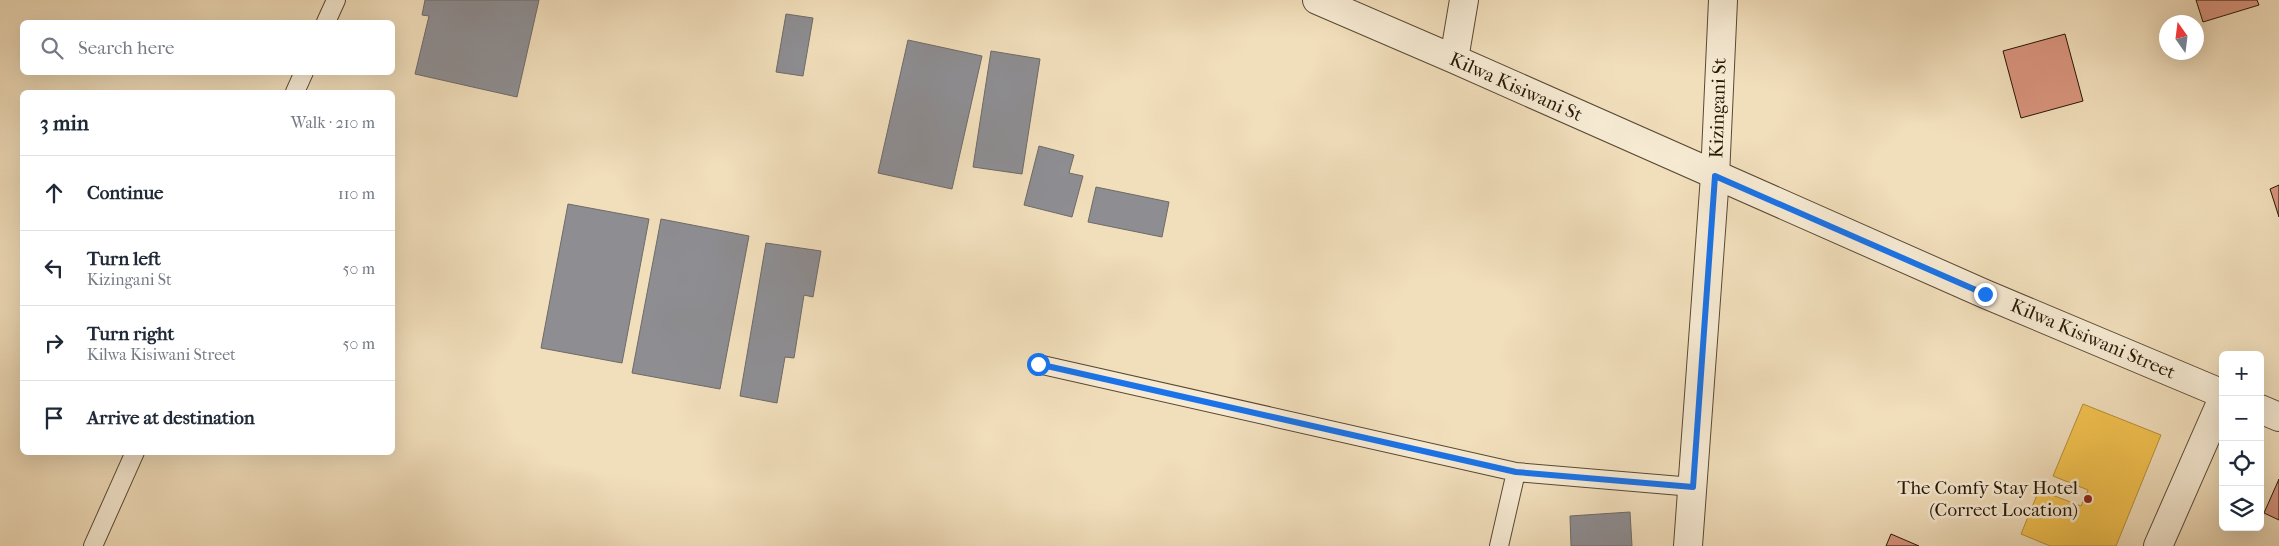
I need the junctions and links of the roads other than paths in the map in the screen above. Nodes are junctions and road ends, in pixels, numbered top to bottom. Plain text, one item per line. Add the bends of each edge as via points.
1 (336, 0) edge
2 (1316, 0) edge
3 (1464, 0) edge
4 (1722, 0) edge
5 (327, 20) edge
6 (1454, 58) junction
7 (303, 75) edge
8 (296, 90) edge
9 (1715, 176) junction
10 (1038, 364) dead end
11 (2219, 392) edge
12 (2219, 407) edge
13 (2264, 411) edge
14 (2279, 417) edge
15 (134, 455) edge
16 (1516, 472) junction
17 (1693, 487) junction
18 (93, 546) edge
19 (1499, 546) edge
20 (1688, 546) edge
21 (2158, 546) edge

1 - 5 lane
2 - 6 street, Kilwa Kisiwani St
3 - 6 street
4 - 9 street, Kizingani St
6 - 9 street, Kilwa Kisiwani St
7 - 8 lane
9 - 11 street, Kilwa Kisiwani Street
9 - 17 street, Kizingani St
10 - 16 lane
12 - 21 street
13 - 14 street
15 - 18 lane
16 - 17 lane
16 - 19 lane
17 - 20 street, Kizingani St

